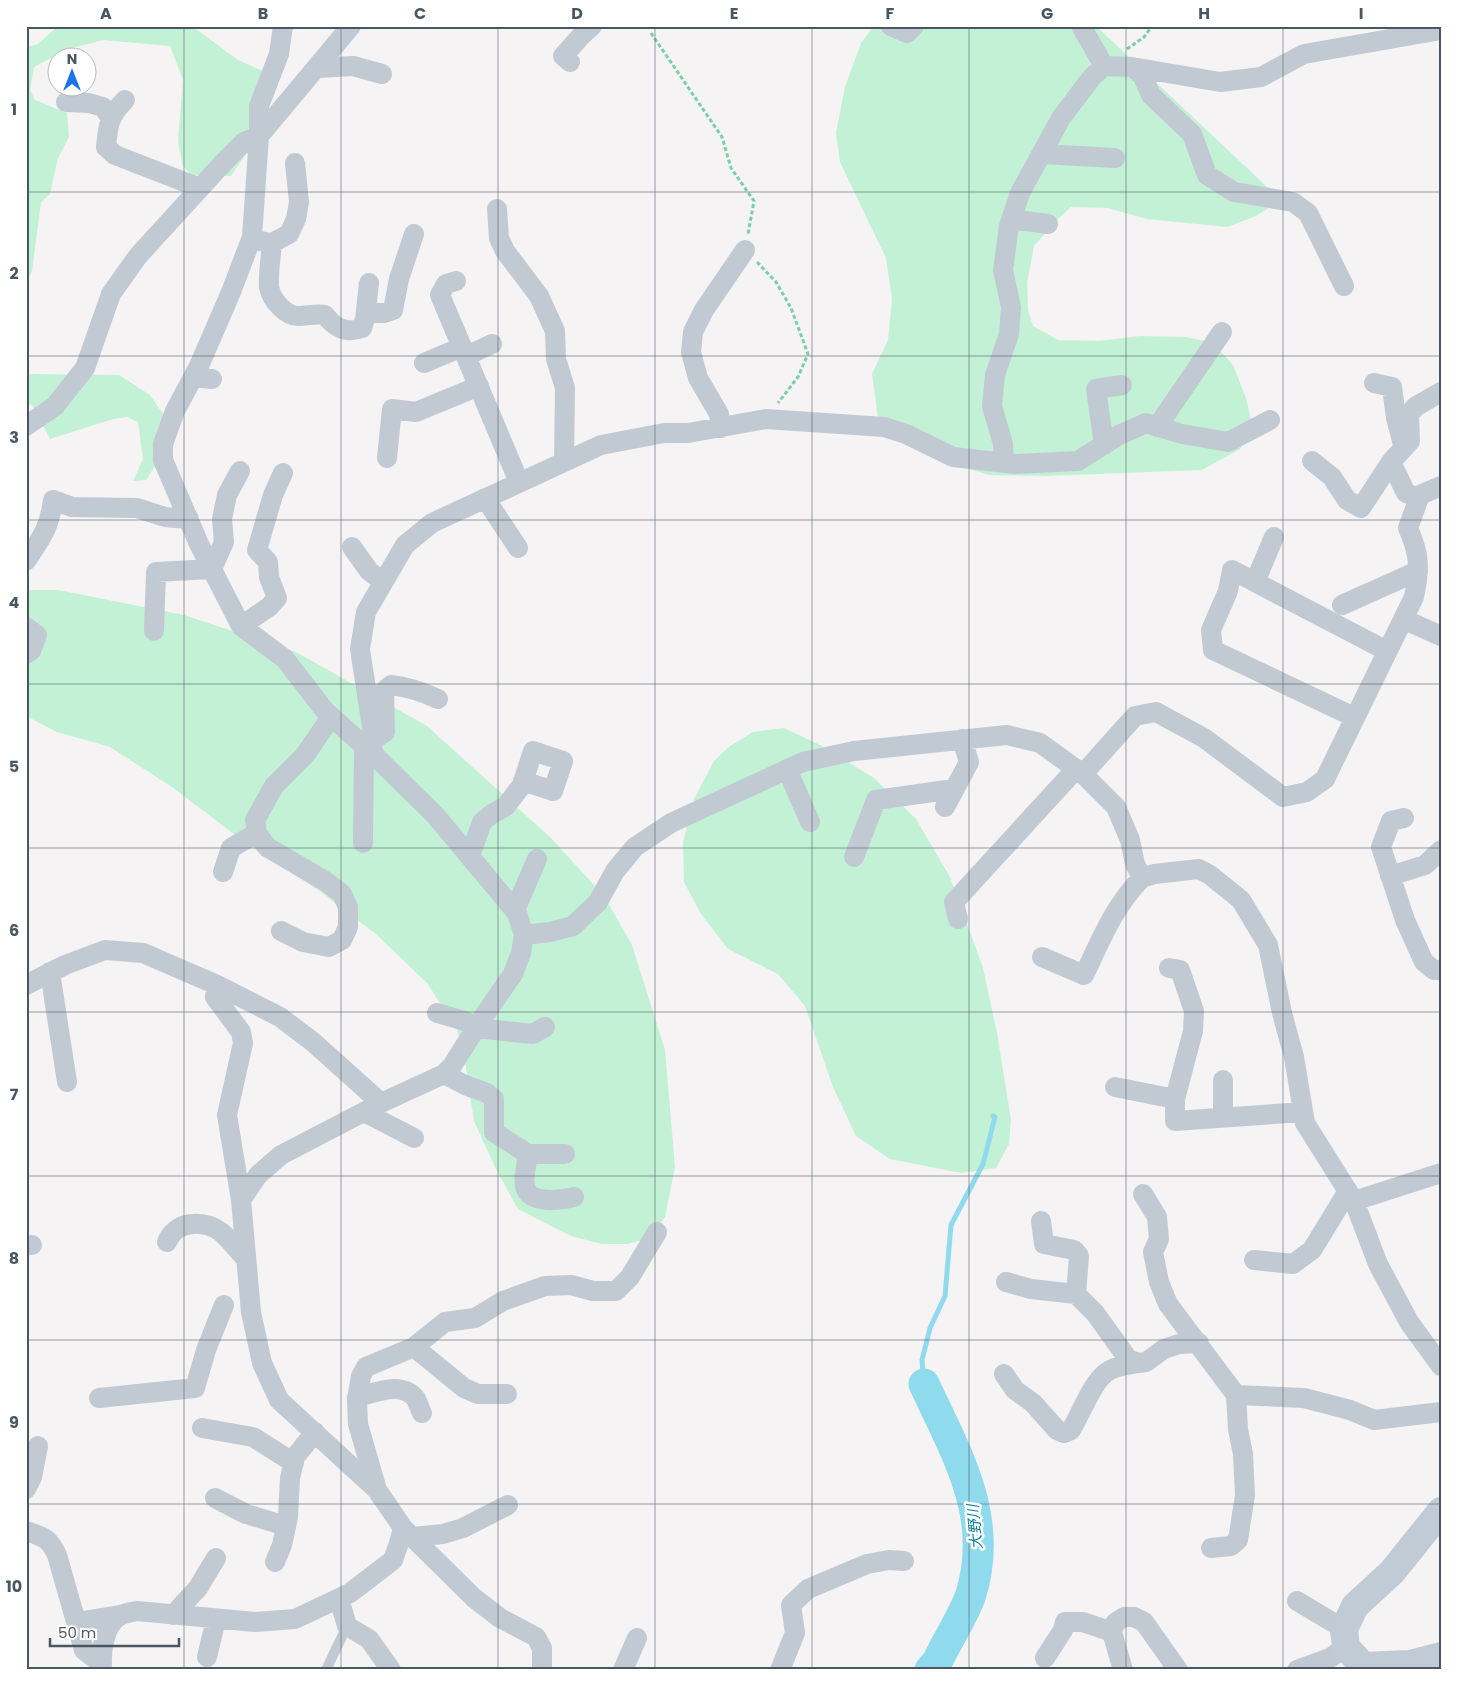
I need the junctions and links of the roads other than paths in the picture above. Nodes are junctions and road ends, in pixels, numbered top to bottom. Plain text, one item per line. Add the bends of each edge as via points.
1 (283, 26) edge
2 (351, 26) edge
3 (592, 26) edge
4 (891, 26) edge
5 (914, 26) edge
6 (1081, 26) edge
7 (1441, 30) edge
8 (570, 62) dead end
9 (1104, 66) junction
10 (1132, 67) junction
11 (318, 68) junction
12 (382, 74) dead end
13 (125, 100) dead end
14 (66, 102) dead end
15 (111, 118) junction
16 (259, 136) junction
17 (1042, 154) junction
18 (1114, 158) dead end
19 (294, 163) dead end
20 (200, 188) junction
21 (497, 208) dead end
22 (1012, 219) junction
23 (1048, 224) dead end
24 (414, 234) dead end
25 (251, 240) junction
26 (272, 243) junction
27 (745, 250) road end
28 (456, 281) dead end
29 (368, 283) dead end
30 (1344, 286) dead end
31 (366, 313) junction
32 (1222, 332) dead end
33 (492, 344) dead end
34 (464, 352) junction
35 (424, 363) dead end
36 (1374, 383) dead end
37 (1122, 385) dead end
38 (479, 386) junction
39 (1441, 392) edge
40 (1270, 420) dead end
41 (26, 426) edge
42 (1157, 427) junction
43 (721, 428) junction
44 (1104, 444) junction
45 (1397, 455) junction
46 (387, 458) dead end
47 (1312, 461) dead end
48 (564, 462) junction
49 (1004, 463) junction
50 (240, 471) dead end
51 (283, 473) dead end
52 (519, 482) junction
53 (1441, 486) edge
54 (485, 498) junction
55 (1419, 498) junction
56 (188, 519) junction
57 (1274, 537) dead end
58 (352, 547) dead end
59 (518, 548) dead end
60 (26, 560) edge
61 (212, 569) junction
62 (1418, 571) junction
63 (383, 582) junction
64 (1254, 582) junction
65 (1342, 605) dead end
66 (1403, 618) junction
67 (241, 626) junction
68 (26, 627) edge
69 (154, 631) dead end
70 (1441, 636) edge
71 (1387, 651) junction
72 (26, 654) edge
73 (438, 699) dead end
74 (331, 717) junction
75 (1354, 717) junction
76 (962, 739) junction
77 (369, 747) junction
78 (787, 769) junction
79 (1080, 772) junction
80 (523, 780) dead end
81 (954, 789) junction
82 (945, 807) dead end
83 (1404, 818) dead end
84 (810, 822) dead end
85 (257, 833) junction
86 (363, 843) dead end
87 (1441, 850) edge
88 (470, 856) junction
89 (854, 857) dead end
90 (538, 858) dead end
91 (223, 872) dead end
92 (1390, 876) junction
93 (1142, 878) junction
94 (515, 910) junction
95 (958, 919) dead end
96 (281, 932) dead end
97 (524, 935) junction
98 (1042, 957) dead end
99 (1169, 968) dead end
100 (1441, 970) edge
101 (50, 972) junction
102 (26, 985) edge
103 (217, 985) junction
104 (437, 1014) dead end
105 (545, 1026) dead end
106 (476, 1028) junction
107 (444, 1074) junction
108 (1223, 1080) dead end
109 (67, 1082) dead end
110 (1115, 1087) dead end
111 (1175, 1100) junction
112 (373, 1107) junction
113 (1303, 1112) junction
114 (1223, 1117) junction
115 (414, 1138) dead end
116 (528, 1154) junction
117 (565, 1154) dead end
118 (1441, 1173) edge
119 (1143, 1194) dead end
120 (1351, 1196) junction
121 (574, 1197) dead end
122 (241, 1200) junction
123 (1041, 1221) dead end
124 (657, 1232) dead end
125 (167, 1242) dead end
126 (246, 1259) junction
127 (1254, 1260) dead end
128 (1006, 1282) dead end
129 (249, 1292) junction
130 (1076, 1294) junction
131 (1198, 1343) junction
132 (414, 1347) junction
133 (1138, 1363) junction
134 (1441, 1366) edge
135 (1004, 1374) dead end
136 (507, 1394) dead end
137 (1236, 1395) junction
138 (357, 1397) junction
139 (99, 1398) dead end
140 (1441, 1412) edge
141 (422, 1413) dead end
142 (202, 1428) dead end
143 (315, 1432) junction
144 (38, 1446) dead end
145 (294, 1463) junction
146 (26, 1489) edge
147 (377, 1490) junction
148 (215, 1498) dead end
149 (508, 1506) dead end
150 (1441, 1511) edge
151 (286, 1526) junction
152 (408, 1527) junction
153 (26, 1531) edge
154 (1211, 1548) dead end
155 (216, 1558) dead end
156 (904, 1561) dead end
157 (275, 1562) dead end
158 (339, 1598) junction
159 (1297, 1601) dead end
160 (174, 1614) junction
161 (120, 1615) junction
162 (216, 1618) junction
163 (76, 1622) junction
164 (347, 1626) junction
165 (1112, 1632) junction
166 (636, 1638) dead end
167 (1345, 1638) junction
168 (1441, 1656) edge
169 (207, 1657) dead end
170 (1045, 1658) dead end
171 (102, 1667) edge
172 (326, 1670) edge
173 (391, 1670) edge
174 (542, 1670) edge
175 (623, 1670) edge
176 (780, 1670) edge
177 (1123, 1670) edge
178 (1178, 1670) edge
179 (1297, 1670) edge

1 - 16 street via 279,54 259,106
2 - 11 street
3 - 8 street via 563,56
4 - 5 street via 908,33
6 - 9 street
7 - 10 street via 1304,54 1261,77 1220,82
9 - 10 street
9 - 17 street via 1061,118
10 - 30 street via 1142,75 1151,95 1192,134 1207,175 1234,192 1293,202 1308,213
11 - 12 street via 353,66
11 - 16 street
13 - 15 street
14 - 15 street via 103,107
15 - 20 street via 106,147 115,155
16 - 20 street via 244,142
16 - 25 street
17 - 18 street
17 - 22 street via 1020,193
19 - 26 street via 299,202 296,219 288,234
20 - 41 street via 138,256 111,294 85,368 56,406
21 - 48 street via 499,238 505,251 539,296 555,331 556,359 565,388
22 - 23 street
22 - 49 street via 1003,270 1011,307 1010,334 995,374 992,406 1003,444
24 - 31 street via 393,310
25 - 26 street
25 - 56 street via 203,378 175,411 163,444 163,460
26 - 31 street via 269,287 284,311 296,316 325,315 340,329 353,331 362,328
27 - 43 street via 693,332 691,352 698,378 719,414
28 - 34 street via 446,284 440,295
29 - 31 street
32 - 42 street
33 - 34 street
34 - 35 street
34 - 38 street
36 - 45 street via 1392,387
37 - 44 street via 1096,389
38 - 46 street via 416,412 392,409
38 - 52 street
39 - 45 street via 1415,407 1409,415 1410,441
40 - 42 street via 1228,442
42 - 44 street via 1146,424
43 - 48 street via 601,444
43 - 49 street via 766,420 884,427 953,456
44 - 49 street via 1078,460
45 - 47 street via 1360,508 1347,500 1332,477
45 - 55 street via 1406,493
48 - 52 street
50 - 61 street via 227,495 222,519 224,542
51 - 67 street via 258,550 268,562 269,577 277,598
52 - 54 street
53 - 55 street
54 - 59 street
54 - 63 street via 432,523 405,545
55 - 62 street via 1408,528 1416,547
56 - 60 street via 165,517 137,508 72,507 53,500 46,531
56 - 61 street
57 - 64 street
58 - 63 street via 368,571
61 - 67 street
61 - 69 street via 156,572
62 - 65 street
62 - 66 street via 1414,597
63 - 77 street via 366,612 360,649
64 - 71 street
64 - 75 street via 1232,570 1228,592 1211,630 1213,650
66 - 70 street
66 - 71 street
67 - 74 street via 285,659
68 - 72 street via 36,635 31,651
71 - 75 street
73 - 77 street via 404,686 391,685 384,691 385,732
74 - 77 street
74 - 85 street via 305,755 274,786 255,820
75 - 79 street via 1325,779 1307,792 1283,797 1204,738 1156,712 1135,716
76 - 78 street via 854,752 803,762
76 - 79 street via 1007,735 1040,743
76 - 81 street via 968,762
77 - 86 street
77 - 88 street
78 - 84 street
78 - 97 street via 671,823 635,847 615,871 598,902 573,926
79 - 93 street via 1116,807
79 - 95 street via 954,902
80 - 88 street via 506,806 482,822
81 - 82 street
81 - 89 street via 876,800
83 - 92 street via 1391,821 1381,848
85 - 91 street via 231,848
85 - 96 street via 266,847 342,894 348,907 348,927 342,940 329,946 303,942
87 - 92 street via 1425,865
88 - 94 street
90 - 94 street
92 - 100 street via 1424,962 1434,970
93 - 98 street via 1127,893 1114,914 1084,975
93 - 113 street via 1199,869 1241,900 1268,945
94 - 97 street
97 - 106 street via 513,974
99 - 111 street via 1180,970 1194,1011
101 - 102 street
101 - 103 street via 104,950 124,950 143,952
101 - 109 street
103 - 112 street via 280,1017 313,1042
103 - 122 street via 215,997 241,1032 243,1043 227,1115
104 - 106 street via 465,1021
105 - 106 street via 533,1034
106 - 107 street
107 - 112 street
107 - 116 street via 494,1099 494,1132
108 - 114 street
110 - 111 street
111 - 114 street via 1175,1121
112 - 115 street
112 - 122 street via 281,1155 258,1175
113 - 114 street
113 - 120 street via 1304,1123
116 - 117 street
116 - 121 street via 525,1187 530,1195 544,1200
118 - 120 street
119 - 131 street via 1157,1217 1159,1239 1153,1252 1159,1282 1168,1304
120 - 127 street via 1312,1250 1293,1264
120 - 134 street via 1378,1264 1409,1322
122 - 126 street
123 - 130 street via 1044,1244 1074,1250 1079,1256
124 - 132 street via 630,1277 616,1291 594,1291 572,1284 545,1286 503,1301 475,1318 445,1322
125 - 126 street via 177,1228 186,1224 202,1224 219,1231
126 - 129 street
128 - 130 street
129 - 139 street via 219,1307 196,1388 132,1387
129 - 143 street via 262,1362 280,1400
130 - 133 street via 1095,1313 1128,1359
131 - 133 street via 1179,1344
131 - 137 street
132 - 136 street via 464,1388 478,1394
132 - 138 street via 366,1367
133 - 135 street via 1107,1372 1096,1384 1071,1430 1064,1433 1015,1390
137 - 140 street via 1304,1398 1374,1420
137 - 154 street via 1245,1495 1238,1540 1231,1546
138 - 141 street via 394,1388 405,1390 415,1398
138 - 147 street via 358,1424
142 - 145 street via 253,1437
143 - 145 street via 295,1457
143 - 147 street
144 - 146 street via 32,1477
145 - 151 street
147 - 152 street
148 - 151 street via 246,1514
149 - 152 street via 443,1534
150 - 167 main road via 1392,1572 1355,1606
151 - 157 street
152 - 158 street via 393,1560
152 - 174 street via 474,1598 500,1618 536,1637 542,1648
153 - 163 street via 52,1543
155 - 160 street via 198,1588
156 - 176 street via 867,1564 808,1589 791,1605 795,1633
158 - 162 street via 295,1619 255,1622
158 - 164 street
159 - 167 street
160 - 161 street via 137,1611
160 - 162 street
161 - 163 street
161 - 171 street via 110,1626 101,1648
162 - 169 street
163 - 171 street via 84,1650
164 - 172 lane
164 - 173 street via 368,1639
165 - 170 street via 1083,1622 1065,1622
165 - 177 street
165 - 178 street via 1115,1623 1124,1617 1144,1622
166 - 175 street
167 - 168 main road via 1363,1666 1410,1664
167 - 179 street via 1330,1658

